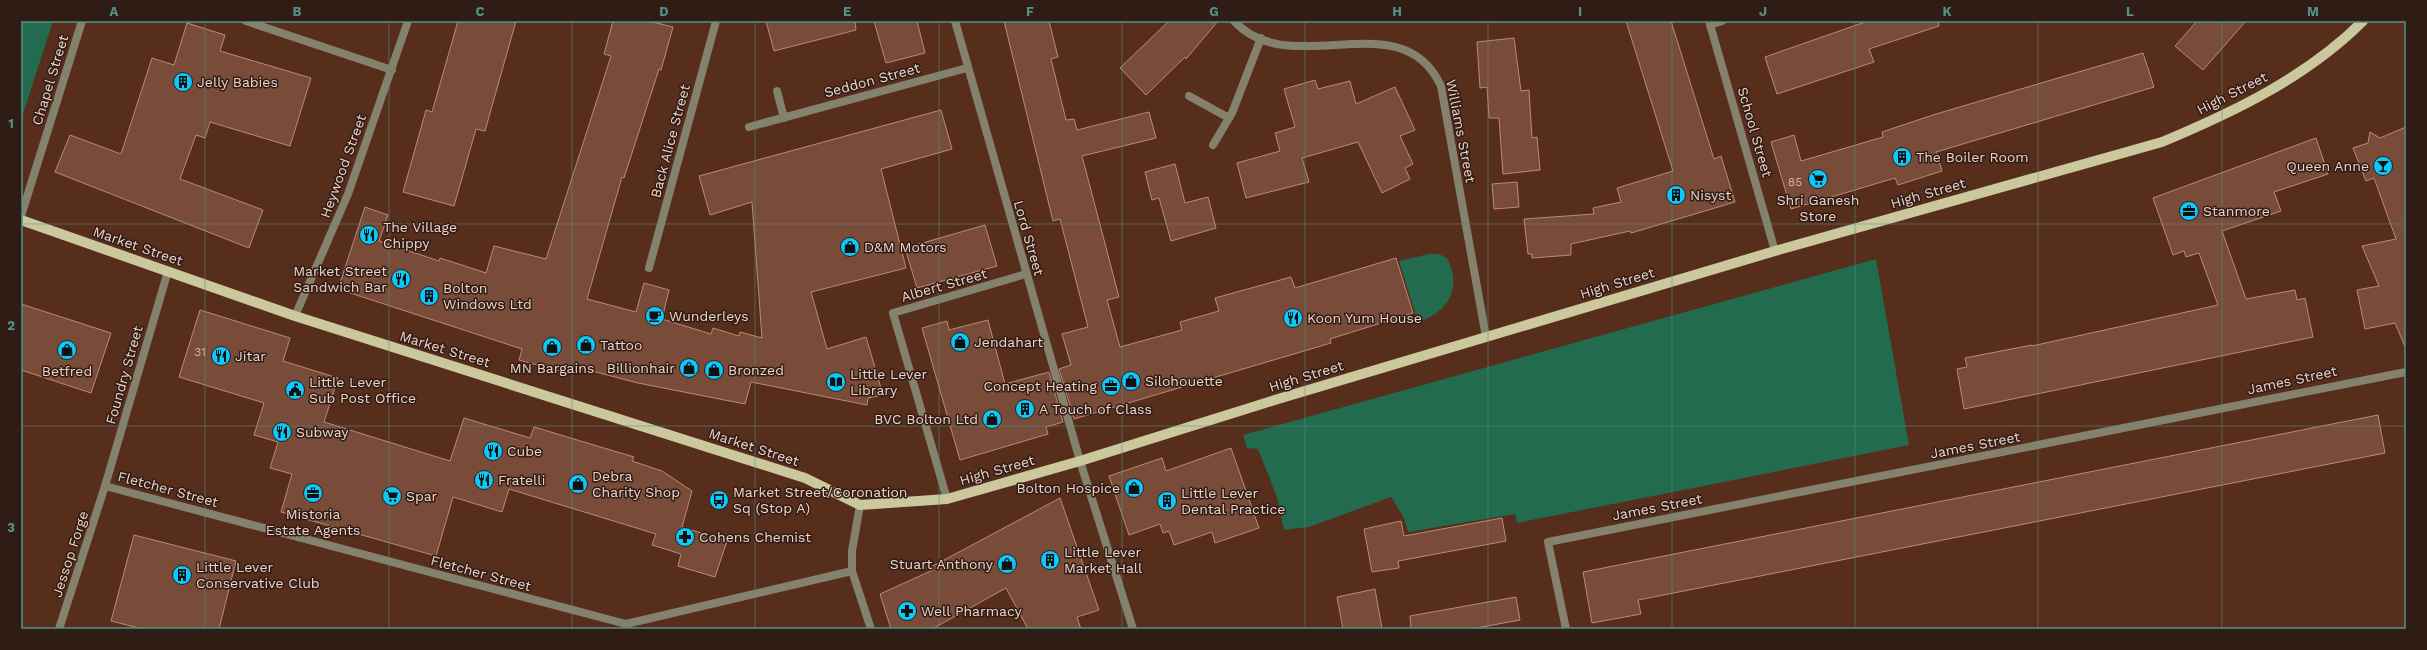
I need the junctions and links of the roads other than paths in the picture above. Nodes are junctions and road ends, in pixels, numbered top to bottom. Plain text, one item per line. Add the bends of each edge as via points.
1 (82, 21) edge
2 (246, 21) edge
3 (408, 21) edge
4 (716, 21) edge
5 (955, 21) edge
6 (1234, 21) edge
7 (1722, 21) edge
8 (1710, 23) edge
9 (2358, 23) edge
10 (1317, 37) dead end
11 (1261, 38) junction
12 (1424, 52) dead end
13 (967, 68) junction
14 (392, 70) junction
15 (777, 91) dead end
16 (1189, 96) dead end
17 (784, 118) junction
18 (1229, 118) junction
19 (748, 127) dead end
20 (1213, 146) dead end
21 (21, 216) edge
22 (21, 220) edge
23 (1775, 251) junction
24 (649, 268) dead end
25 (168, 271) junction
26 (1026, 274) junction
27 (295, 316) junction
28 (1486, 337) junction
29 (2406, 372) edge
30 (1080, 461) junction
31 (105, 486) junction
32 (947, 499) junction
33 (860, 505) junction
34 (852, 571) junction
35 (59, 629) edge
36 (871, 629) edge
37 (1133, 629) edge
38 (1566, 629) edge

1 - 21 street, Chapel Street
2 - 14 street
3 - 14 street, Heywood Street
4 - 24 street, Back Alice Street
5 - 13 street, Lord Street
6 - 11 street
7 - 8 street
8 - 23 street, School Street
9 - 23 main road, High Street via 2285,82 2222,117 2162,142
10 - 11 street via 1288,41
11 - 18 street
12 - 28 street, Williams Street via 1434,66 1441,86
13 - 17 street, Seddon Street
13 - 26 street, Lord Street
14 - 27 street, Heywood Street via 348,194
15 - 17 street
16 - 18 street
17 - 19 street, Seddon Street
18 - 20 street
22 - 25 main road, Market Street
23 - 28 main road, High Street
25 - 27 main road, Market Street
25 - 31 street, Foundry Street
26 - 30 street, Lord Street
26 - 32 street, Albert Street via 893,313
27 - 33 main road, Market Street via 805,478
28 - 30 main road, High Street
29 - 38 street, James Street via 1548,542
30 - 32 main road, High Street
30 - 37 street, Lord Street
31 - 34 street, Fletcher Street via 626,624
31 - 35 street, Jessop Forge
32 - 33 main road, High Street
33 - 34 street via 852,551
34 - 36 street

